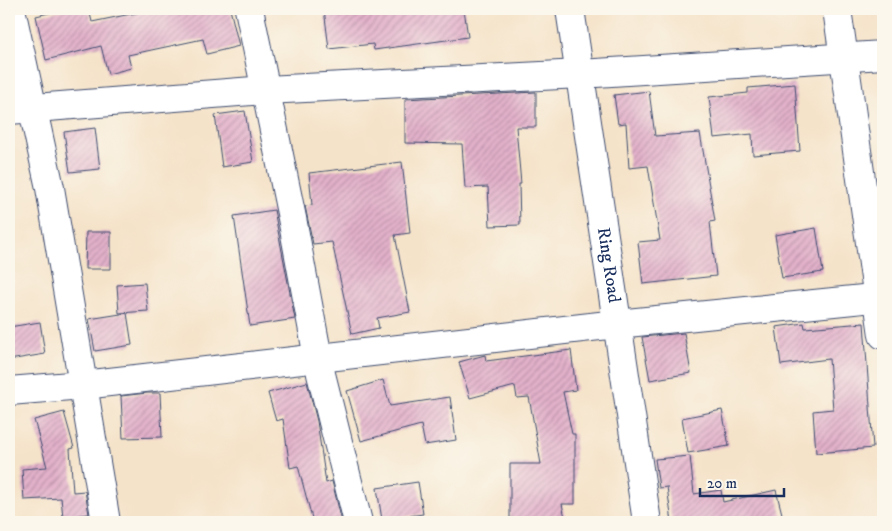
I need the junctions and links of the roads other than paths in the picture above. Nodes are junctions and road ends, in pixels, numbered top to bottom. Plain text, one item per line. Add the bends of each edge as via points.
1 (11, 9) edge
2 (249, 9) edge
3 (570, 9) edge
4 (837, 9) edge
5 (883, 55) edge
6 (843, 58) junction
7 (580, 74) junction
8 (266, 90) junction
9 (21, 109) edge
10 (880, 298) edge
11 (617, 324) junction
12 (883, 335) edge
13 (319, 358) junction
14 (83, 385) junction
15 (9, 392) edge
16 (106, 522) edge
17 (358, 522) edge
18 (646, 522) edge

1 - 9 street
2 - 8 street
3 - 7 street, Ring Road
4 - 6 street
5 - 6 street
6 - 7 street
6 - 10 street
7 - 8 street
7 - 11 street, Ring Road
8 - 9 street
8 - 13 street
9 - 14 street via 50,188
10 - 11 street
10 - 12 street
11 - 13 street
11 - 18 street, Ring Road
13 - 14 street
13 - 17 street
14 - 15 street
14 - 16 street

